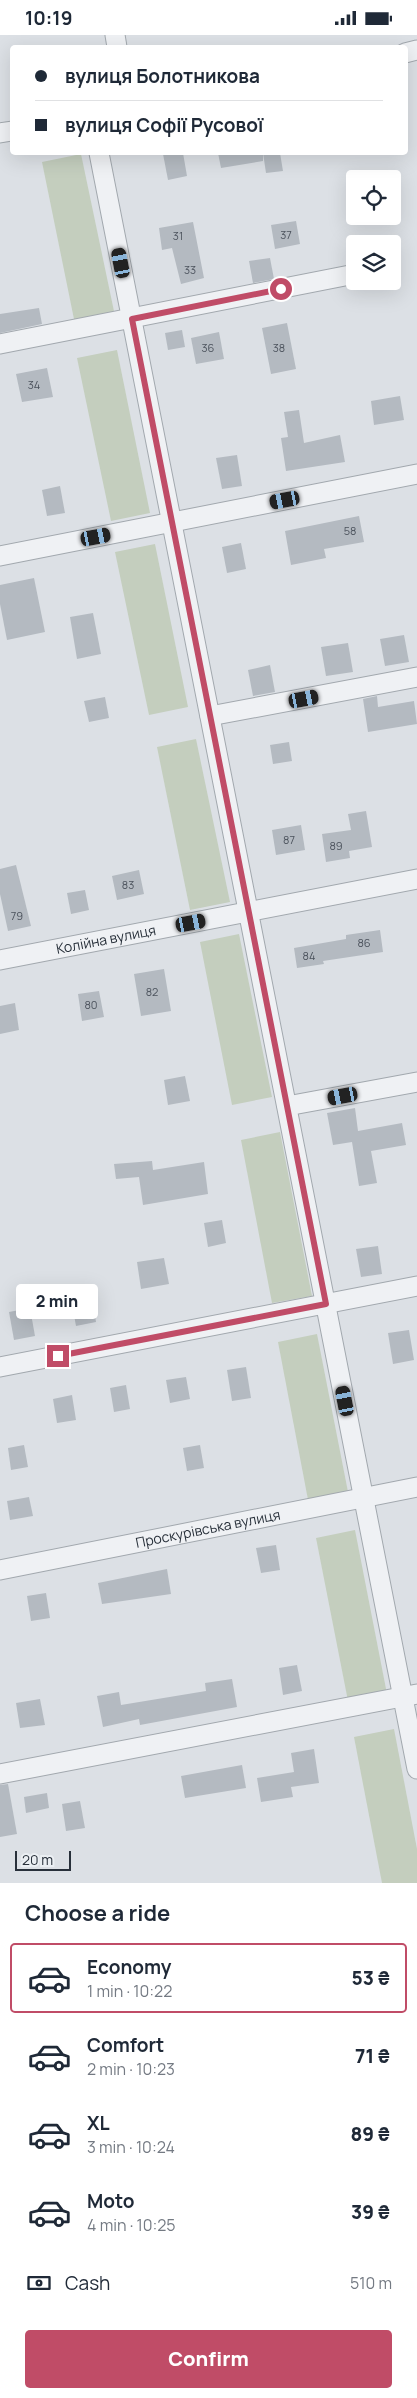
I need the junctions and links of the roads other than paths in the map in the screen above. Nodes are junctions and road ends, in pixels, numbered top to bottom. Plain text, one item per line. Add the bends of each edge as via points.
1 (99, 155) edge
2 (346, 276) edge
3 (132, 319) junction
4 (0, 344) edge
5 (417, 474) edge
6 (172, 523) junction
7 (0, 556) edge
8 (417, 677) edge
9 (210, 717) junction
10 (417, 879) edge
11 (249, 912) junction
12 (0, 960) edge
13 (417, 1082) edge
14 (287, 1106) junction
15 (417, 1287) edge
16 (326, 1304) junction
17 (0, 1367) edge
18 (417, 1487) edge
19 (364, 1498) junction
20 (0, 1570) edge
21 (410, 1696) edge
22 (417, 1769) edge
23 (0, 1774) edge

1 - 3 street
2 - 3 street
3 - 4 street
3 - 6 street
5 - 6 street
6 - 7 street
6 - 9 street
8 - 9 street
9 - 11 street
10 - 11 street, Колійна вулиця
11 - 12 street, Колійна вулиця
11 - 14 street
13 - 14 street
14 - 16 street
15 - 16 street
16 - 17 street
16 - 19 street
18 - 19 street, Проскурівська вулиця
19 - 20 street, Проскурівська вулиця
19 - 21 street
21 - 22 street
21 - 23 street

